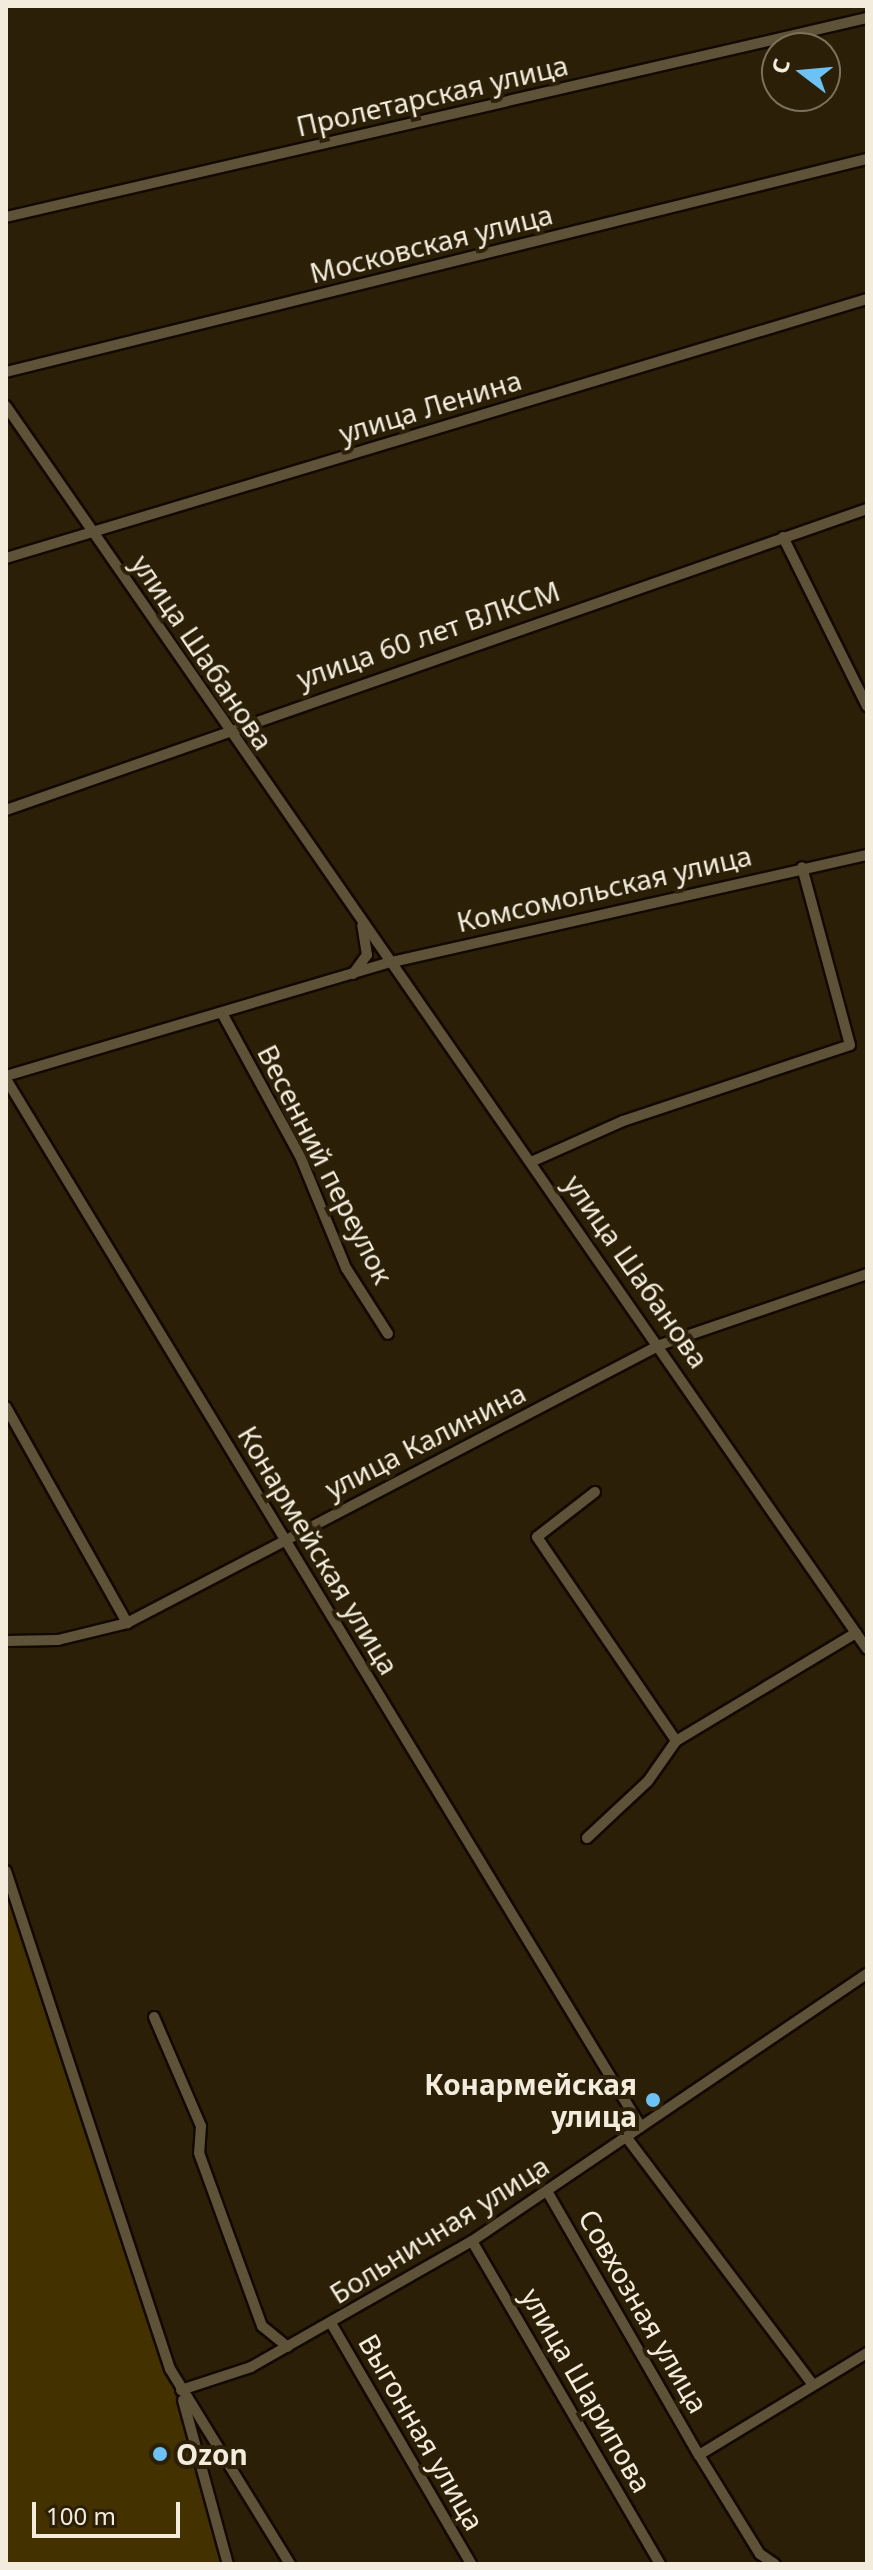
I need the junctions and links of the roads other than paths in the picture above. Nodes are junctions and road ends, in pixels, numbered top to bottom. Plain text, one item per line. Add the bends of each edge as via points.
1 (867, 18) edge
2 (867, 159) edge
3 (6, 217) edge
4 (867, 299) edge
5 (6, 372) edge
6 (6, 406) edge
7 (867, 509) edge
8 (93, 531) junction
9 (783, 537) junction
10 (6, 558) edge
11 (867, 706) edge
12 (225, 729) junction
13 (6, 810) edge
14 (867, 855) edge
15 (802, 867) junction
16 (362, 924) junction
17 (392, 962) junction
18 (353, 974) junction
19 (223, 1015) junction
20 (6, 1077) edge
21 (531, 1162) junction
22 (867, 1274) edge
23 (388, 1334) dead end
24 (660, 1345) junction
25 (6, 1407) edge
26 (595, 1492) dead end
27 (284, 1540) junction
28 (127, 1623) junction
29 (856, 1633) junction
30 (6, 1641) edge
31 (867, 1649) edge
32 (676, 1741) junction
33 (587, 1838) dead end
34 (6, 1871) edge
35 (867, 1974) edge
36 (154, 2017) dead end
37 (641, 2127) junction
38 (627, 2138) junction
39 (547, 2191) junction
40 (472, 2241) junction
41 (331, 2323) junction
42 (288, 2347) junction
43 (867, 2353) edge
44 (813, 2385) junction
45 (181, 2390) junction
46 (699, 2455) junction
47 (228, 2564) edge
48 (290, 2564) edge
49 (471, 2564) edge
50 (660, 2564) edge
51 (775, 2564) edge

1 - 3 street, Пролетарская улица
2 - 5 street, Московская улица
4 - 8 street, улица Ленина
6 - 8 street, улица Шабанова
7 - 9 street, улица 60 лет ВЛКСМ
8 - 10 street, улица Ленина
8 - 12 street, улица Шабанова
9 - 11 street
9 - 12 street, улица 60 лет ВЛКСМ
12 - 13 street, улица 60 лет ВЛКСМ
12 - 16 street, улица Шабанова
14 - 15 street, Комсомольская улица
15 - 17 street, Комсомольская улица
15 - 21 street via 850,1045 623,1121
16 - 17 street, улица Шабанова
16 - 18 street, улица Шабанова via 367,955
17 - 18 street, Комсомольская улица
17 - 21 street, улица Шабанова
18 - 19 street, Комсомольская улица
19 - 20 street, Комсомольская улица
19 - 23 street, Весенний переулок via 300,1156 346,1268
20 - 27 street, Конармейская улица
21 - 24 street, улица Шабанова
22 - 24 street, улица Калинина
24 - 27 street, улица Калинина
24 - 29 street, улица Шабанова
25 - 28 street
26 - 32 street via 537,1537
27 - 28 street, улица Калинина
27 - 37 street, Конармейская улица
28 - 30 street, улица Калинина via 58,1640
29 - 31 street, улица Шабанова
29 - 32 street
32 - 33 street via 648,1781
34 - 45 street via 8,1895
35 - 37 street, Больничная улица
36 - 42 street via 201,2126 199,2153 262,2326
37 - 38 street, Больничная улица
38 - 39 street, Больничная улица
38 - 44 street
39 - 40 street, Больничная улица
39 - 46 street, Совхозная улица
40 - 41 street, Больничная улица
40 - 50 street, улица Шарипова
41 - 42 street, Больничная улица
41 - 49 street, Выгонная улица
42 - 45 street, Больничная улица
43 - 44 street
44 - 46 street
45 - 47 street
45 - 48 street
46 - 51 street via 760,2554

